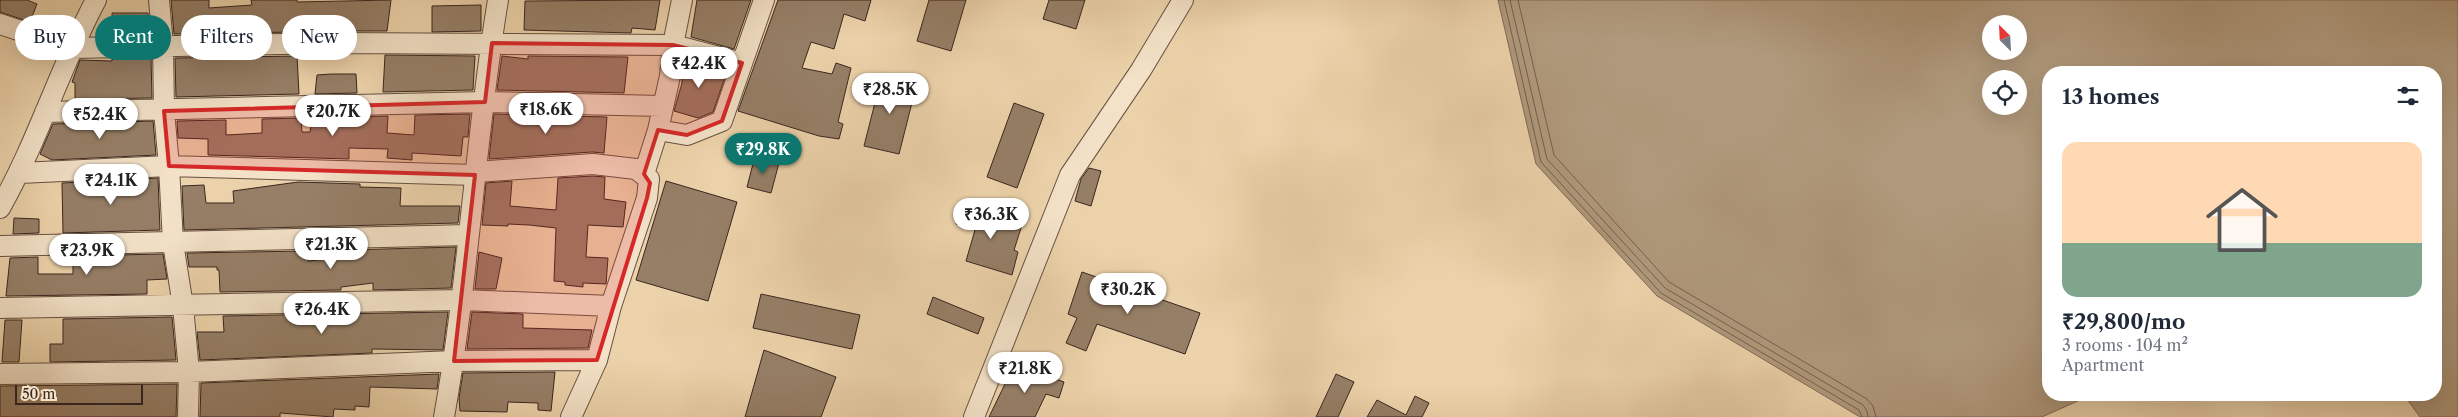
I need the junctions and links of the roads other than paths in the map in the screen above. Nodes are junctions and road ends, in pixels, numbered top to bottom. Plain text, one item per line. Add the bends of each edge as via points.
1 (96, 0) edge
2 (159, 0) edge
3 (498, 0) edge
4 (682, 0) edge
5 (764, 0) edge
6 (1184, 0) edge
7 (160, 15) edge
8 (85, 22) edge
9 (0, 24) edge
10 (15, 29) edge
11 (492, 43) junction
12 (673, 44) junction
13 (171, 45) edge
14 (67, 60) edge
15 (163, 60) edge
16 (742, 63) junction
17 (485, 102) junction
18 (662, 106) junction
19 (164, 111) junction
20 (45, 112) junction
21 (658, 130) junction
22 (169, 166) junction
23 (476, 172) junction
24 (20, 173) junction
25 (644, 174) junction
26 (0, 208) edge
27 (468, 235) junction
28 (173, 243) junction
29 (0, 246) edge
30 (463, 300) junction
31 (183, 306) junction
32 (611, 306) junction
33 (0, 308) edge
34 (597, 360) junction
35 (454, 361) junction
36 (189, 372) junction
37 (0, 374) edge
38 (188, 417) edge
39 (444, 417) edge
40 (571, 417) edge
41 (974, 417) edge

1 - 8 street
2 - 7 street
3 - 11 street
4 - 12 street
5 - 16 street
6 - 41 street via 1070,175
9 - 10 street
11 - 12 street
11 - 13 street
11 - 17 street
12 - 16 street
12 - 18 street via 670,76
14 - 20 street
15 - 19 street
16 - 21 street via 722,121 687,135
17 - 18 street
17 - 19 street
17 - 23 street
18 - 21 street
19 - 20 street
19 - 22 street
20 - 24 street
21 - 25 street
22 - 23 street via 475,175
22 - 24 street
22 - 28 street
23 - 25 street via 593,164 636,169
23 - 27 street
24 - 26 street
25 - 32 street via 650,183 647,198
27 - 28 street
27 - 30 street
28 - 29 street
28 - 31 street
30 - 31 street
30 - 32 street
30 - 35 street
31 - 33 street
31 - 36 street
32 - 34 street
34 - 35 street
34 - 40 street
35 - 36 street
35 - 39 street
36 - 37 street
36 - 38 street

